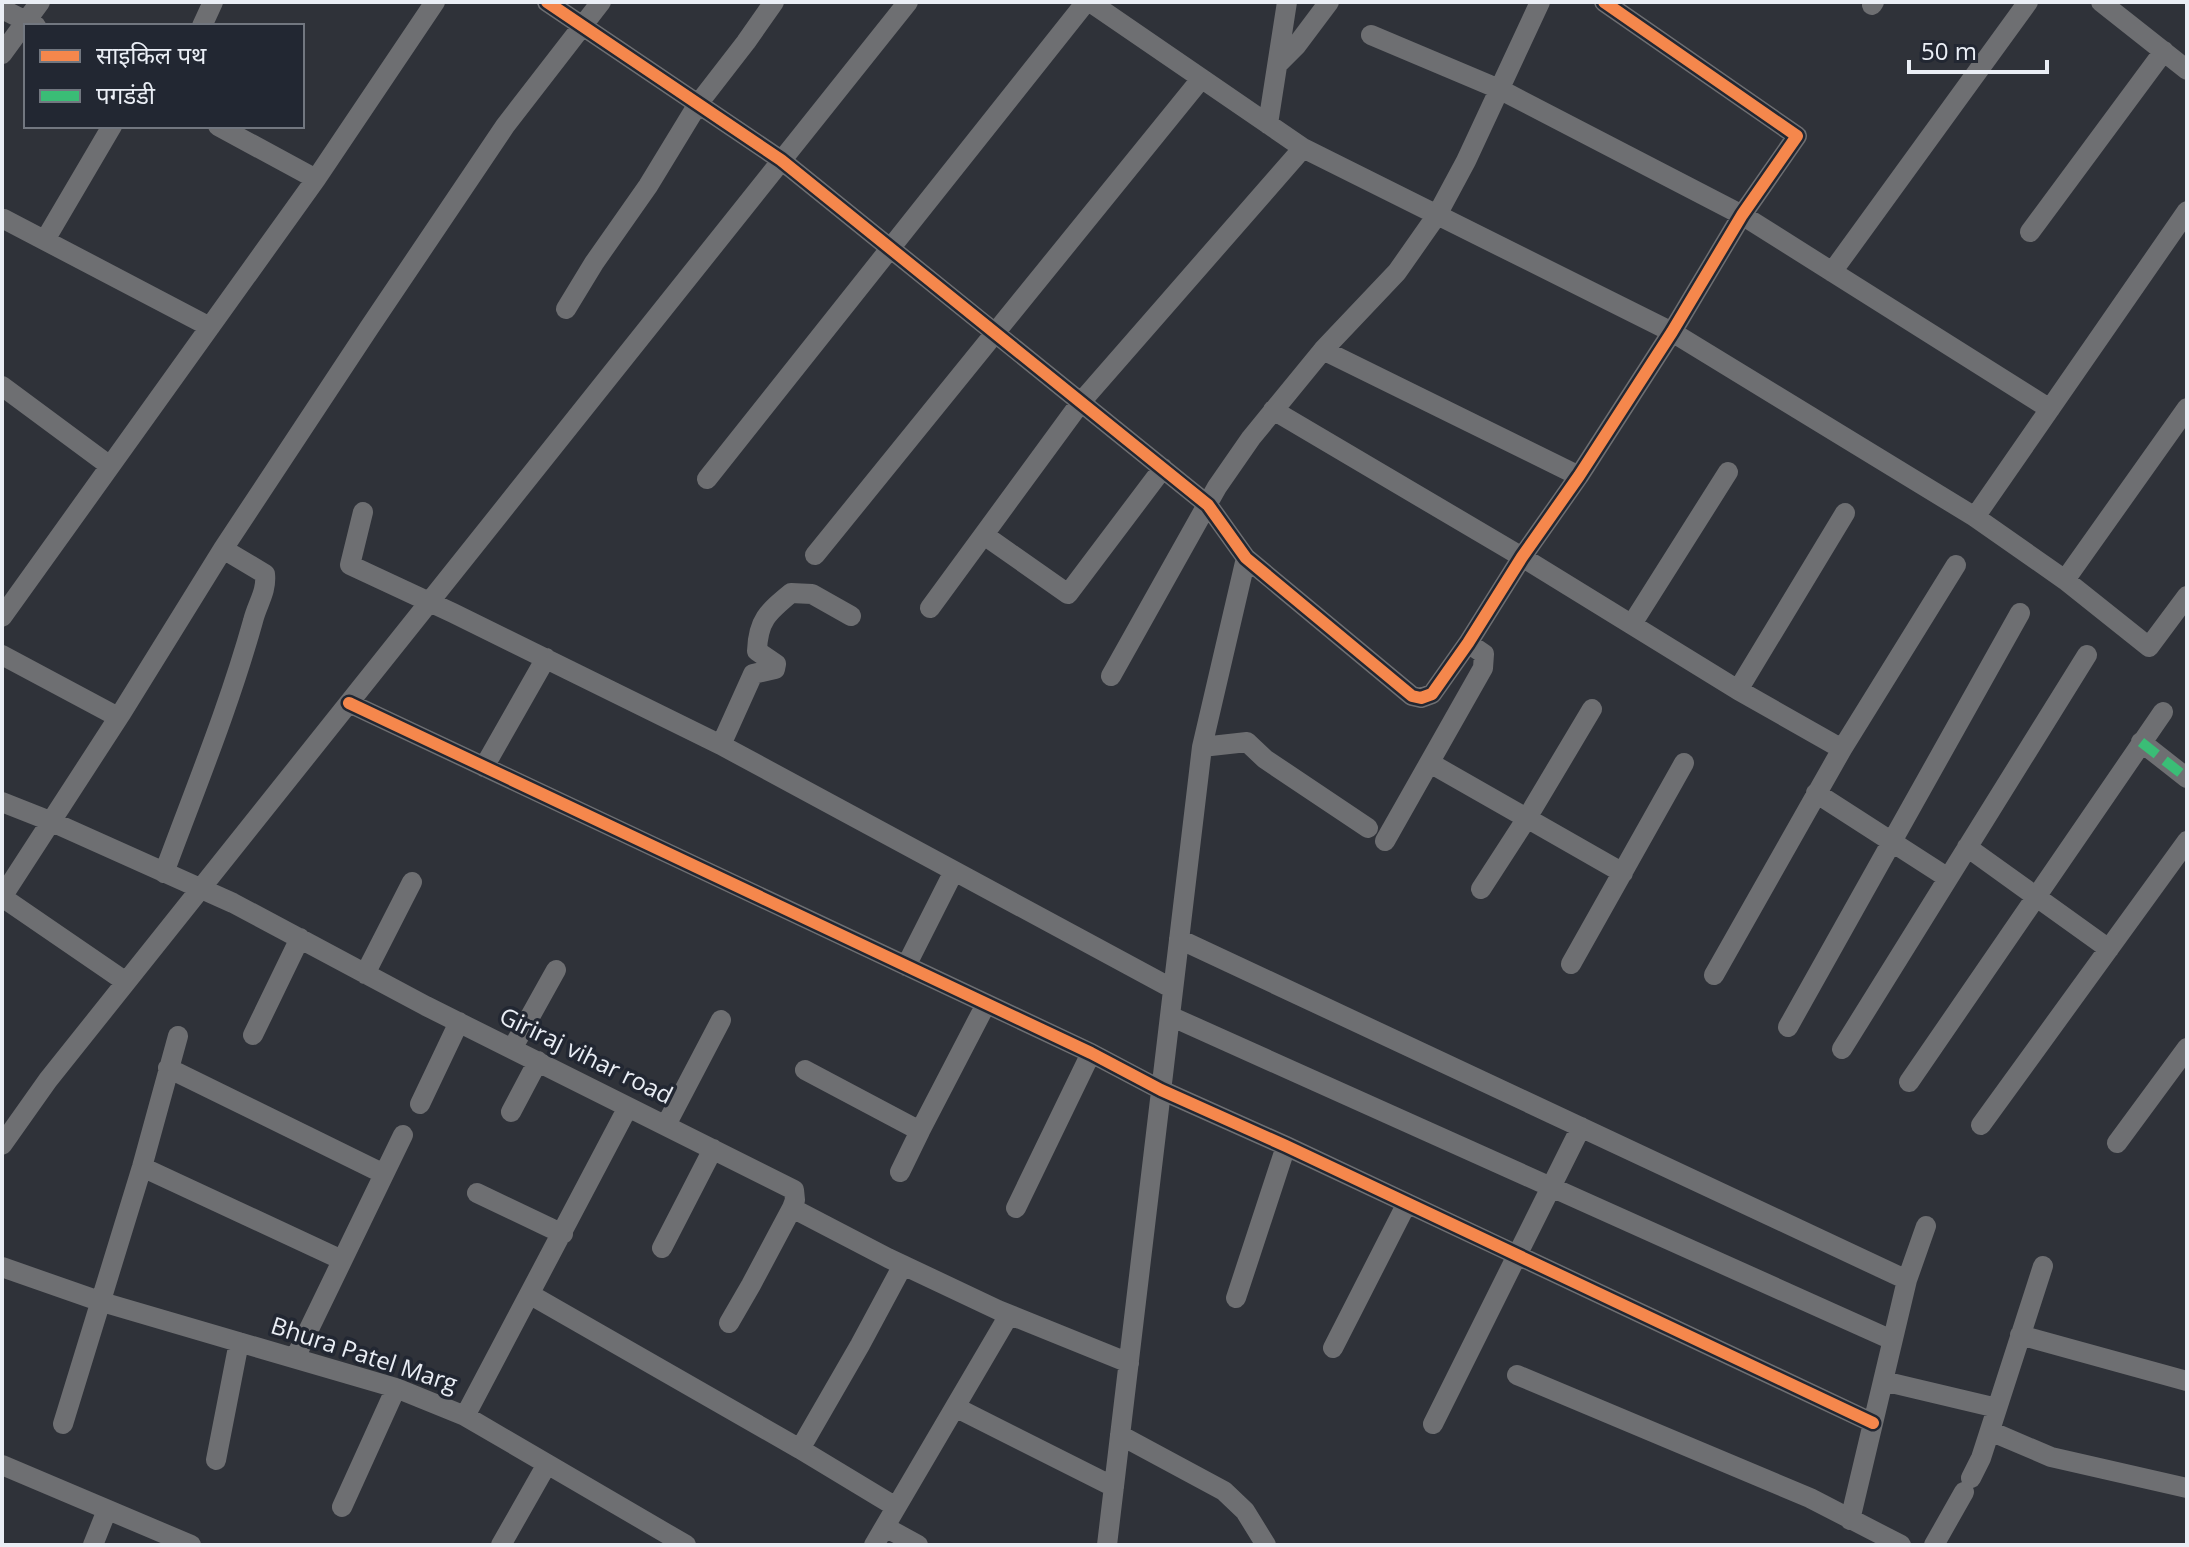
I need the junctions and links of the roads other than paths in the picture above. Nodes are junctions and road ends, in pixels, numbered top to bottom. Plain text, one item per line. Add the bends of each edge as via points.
1 (40, 2) edge
2 (213, 2) edge
3 (435, 2) edge
4 (547, 2) edge
5 (601, 2) edge
6 (774, 2) edge
7 (908, 2) edge
8 (1088, 2) edge
9 (1287, 2) edge
10 (1329, 2) edge
11 (1540, 2) edge
12 (1604, 2) edge
13 (2028, 2) edge
14 (2101, 2) edge
15 (2, 9) edge
16 (31, 23) edge
17 (203, 24) edge
18 (583, 26) junction
19 (24, 30) edge
20 (1371, 35) dead end
21 (2164, 51) junction
22 (2, 54) edge
23 (1280, 62) junction
24 (2187, 70) edge
25 (1201, 79) junction
26 (1499, 89) junction
27 (698, 104) junction
28 (1268, 124) junction
29 (111, 128) edge
30 (222, 128) edge
31 (1303, 148) junction
32 (781, 160) junction
33 (316, 179) junction
34 (2187, 211) edge
35 (1437, 215) junction
36 (1742, 215) junction
37 (4, 219) dead end
38 (2030, 232) dead end
39 (45, 240) junction
40 (890, 248) junction
41 (1832, 272) junction
42 (566, 309) dead end
43 (210, 327) junction
44 (1672, 332) junction
45 (995, 333) junction
46 (1323, 350) junction
47 (2, 386) edge
48 (1081, 402) junction
49 (2187, 408) edge
50 (2050, 409) junction
51 (1273, 410) junction
52 (110, 466) junction
53 (1163, 468) junction
54 (1728, 472) dead end
55 (1579, 476) junction
56 (707, 479) dead end
57 (1208, 505) junction
58 (363, 512) dead end
59 (1845, 513) dead end
60 (1975, 517) junction
61 (984, 535) junction
62 (223, 549) junction
63 (815, 555) dead end
64 (1522, 557) junction
65 (1246, 558) junction
66 (1956, 565) dead end
67 (2065, 580) junction
68 (2187, 596) edge
69 (429, 602) junction
70 (930, 608) dead end
71 (2020, 613) dead end
72 (851, 616) dead end
73 (2, 617) edge
74 (1632, 624) junction
75 (1468, 643) junction
76 (2, 655) edge
77 (2087, 655) dead end
78 (546, 658) junction
79 (1111, 676) dead end
80 (1738, 690) junction
81 (349, 703) junction
82 (1592, 709) dead end
83 (2163, 712) dead end
84 (118, 717) junction
85 (2141, 742) junction
86 (721, 745) junction
87 (1202, 747) junction
88 (1842, 749) junction
89 (1430, 763) junction
90 (1684, 763) dead end
91 (484, 767) junction
92 (2187, 778) edge
93 (1816, 793) junction
94 (2, 802) edge
95 (1527, 818) junction
96 (50, 821) junction
97 (1368, 828) dead end
98 (1385, 841) dead end
99 (1892, 842) junction
100 (1967, 847) junction
101 (2184, 853) edge
102 (954, 871) junction
103 (164, 873) junction
104 (1623, 873) junction
105 (1948, 878) junction
106 (412, 882) dead end
107 (201, 888) junction
108 (1481, 889) dead end
109 (2, 897) edge
110 (2036, 897) junction
111 (300, 938) junction
112 (1179, 939) junction
113 (2109, 949) junction
114 (1571, 964) dead end
115 (906, 966) junction
116 (556, 970) dead end
117 (365, 974) junction
118 (1714, 975) dead end
119 (126, 982) junction
120 (1173, 989) junction
121 (986, 1004) junction
122 (1170, 1016) junction
123 (721, 1020) dead end
124 (459, 1022) junction
125 (1788, 1027) dead end
126 (253, 1035) dead end
127 (178, 1036) dead end
128 (2187, 1048) edge
129 (512, 1049) junction
130 (1842, 1049) dead end
131 (1091, 1053) junction
132 (538, 1061) junction
133 (168, 1068) junction
134 (805, 1070) dead end
135 (1909, 1082) dead end
136 (1161, 1090) junction
137 (420, 1104) dead end
138 (628, 1107) junction
139 (511, 1112) dead end
140 (666, 1125) junction
141 (1981, 1125) dead end
142 (1581, 1127) junction
143 (920, 1131) junction
144 (403, 1135) dead end
145 (2117, 1143) dead end
146 (2, 1145) edge
147 (1286, 1146) junction
148 (713, 1149) junction
149 (142, 1167) junction
150 (900, 1172) dead end
151 (384, 1174) junction
152 (1551, 1187) junction
153 (477, 1193) dead end
154 (1407, 1203) junction
155 (792, 1208) junction
156 (1016, 1208) dead end
157 (1926, 1226) dead end
158 (563, 1234) junction
159 (662, 1248) dead end
160 (1517, 1255) junction
161 (342, 1260) junction
162 (903, 1265) junction
163 (2043, 1266) dead end
164 (3, 1269) edge
165 (1907, 1280) junction
166 (531, 1295) junction
167 (1236, 1298) dead end
168 (102, 1302) junction
169 (1009, 1315) junction
170 (729, 1323) dead end
171 (2020, 1335) junction
172 (1892, 1340) junction
173 (239, 1342) junction
174 (1333, 1348) dead end
175 (295, 1358) junction
176 (1129, 1363) junction
177 (1517, 1375) dead end
178 (1883, 1381) junction
179 (2187, 1381) edge
180 (396, 1388) junction
181 (955, 1407) junction
182 (1997, 1408) junction
183 (465, 1416) junction
184 (1873, 1423) junction
185 (63, 1424) dead end
186 (1433, 1424) dead end
187 (1990, 1431) junction
188 (1120, 1435) junction
189 (800, 1449) junction
190 (216, 1460) dead end
191 (547, 1464) junction
192 (2, 1465) edge
193 (1114, 1487) junction
194 (2187, 1488) edge
195 (342, 1507) dead end
196 (896, 1507) junction
197 (107, 1510) junction
198 (1850, 1520) junction
199 (885, 1527) junction
200 (681, 1544) edge
201 (93, 1545) edge
202 (191, 1545) edge
203 (501, 1545) edge
204 (874, 1545) edge
205 (918, 1545) edge
206 (1107, 1545) edge
207 (1266, 1545) edge
208 (1901, 1545) edge
209 (1934, 1545) edge

1 - 16 street
2 - 17 street
3 - 33 street
4 - 18 street
5 - 18 street
6 - 27 street
7 - 32 street
8 - 25 street
8 - 40 street
9 - 23 street
10 - 23 street
11 - 26 street
12 - 36 street via 1797,136
13 - 41 street
14 - 21 street
15 - 16 street
18 - 27 street
18 - 62 street via 505,126
19 - 22 street
20 - 26 street
21 - 24 street
21 - 38 street
23 - 28 street
25 - 28 street
25 - 45 street
26 - 35 street
26 - 36 street
27 - 32 street
27 - 42 street
28 - 31 street
29 - 39 street
30 - 33 street
31 - 35 street
31 - 48 street
32 - 40 street
32 - 69 street
33 - 43 street
34 - 50 street
35 - 44 street
35 - 46 street via 1397,272
36 - 41 street
36 - 44 street
37 - 39 street
39 - 43 street
40 - 45 street
40 - 56 street
41 - 50 street
43 - 52 street
44 - 55 street
44 - 60 street
45 - 48 street
45 - 63 street
46 - 51 street
46 - 55 street
47 - 52 street
48 - 53 street
48 - 61 street
49 - 67 street
50 - 60 street
51 - 57 street
51 - 64 street
52 - 73 street
53 - 57 street
53 - 61 street via 1068,594
54 - 74 street
55 - 64 street
57 - 65 street
57 - 79 street
58 - 69 street via 350,565
59 - 80 street
60 - 67 street
61 - 70 street
62 - 84 street
62 - 103 street via 265,574 266,586
64 - 74 street
64 - 75 street
65 - 75 street via 1412,696 1432,694
65 - 87 street
66 - 88 street
67 - 68 street via 2149,647
69 - 78 street
69 - 81 street
71 - 99 street
72 - 86 street via 812,594 791,593 769,611 757,651 776,664 775,669 753,674
74 - 80 street
75 - 89 street via 1484,654 1483,668
76 - 84 street
77 - 100 street
78 - 86 street
78 - 91 street
80 - 88 street
81 - 91 street
81 - 107 street
82 - 95 street
83 - 85 street
84 - 96 street
85 - 92 street
85 - 110 street
86 - 102 street
87 - 97 street via 1247,742
87 - 112 street
88 - 93 street
89 - 95 street
89 - 98 street
90 - 104 street
91 - 115 street
93 - 99 street
93 - 118 street
94 - 96 street, Giriraj vihar road
95 - 104 street
95 - 108 street
96 - 103 street, Giriraj vihar road
96 - 109 street
99 - 105 street
99 - 125 street
100 - 105 street
100 - 110 street
101 - 113 street
102 - 115 street
102 - 120 street
103 - 107 street, Giriraj vihar road
104 - 114 street
105 - 130 street
106 - 117 street
107 - 111 street, Giriraj vihar road
107 - 119 street
109 - 119 street
110 - 113 street
110 - 135 street
111 - 117 street, Giriraj vihar road
111 - 126 street
112 - 120 street
112 - 142 street
113 - 141 street
115 - 121 street
116 - 129 street
117 - 124 street, Giriraj vihar road
119 - 146 street
120 - 122 street
121 - 131 street
121 - 143 street
122 - 136 street
122 - 152 street
123 - 140 street
124 - 129 street, Giriraj vihar road
124 - 137 street
127 - 133 street
128 - 145 street
129 - 132 street, Giriraj vihar road
131 - 136 street
131 - 156 street
132 - 138 street, Giriraj vihar road
132 - 139 street
133 - 149 street
133 - 151 street
134 - 143 street
136 - 147 street
136 - 176 street
138 - 140 street, Giriraj vihar road
138 - 158 street
140 - 148 street, Giriraj vihar road
142 - 152 street
142 - 165 street
143 - 150 street
144 - 151 street
147 - 154 street
147 - 167 street
148 - 155 street, Giriraj vihar road via 794,1190
148 - 159 street
149 - 161 street
149 - 168 street
151 - 161 street
152 - 160 street
152 - 172 street
153 - 158 street
154 - 160 street
154 - 174 street
155 - 162 street
155 - 170 street
157 - 165 street
158 - 166 street
160 - 184 street
160 - 186 street
161 - 175 street
162 - 169 street
162 - 189 street
163 - 171 street
164 - 168 street, Bhura Patel Marg
165 - 172 street
166 - 183 street
166 - 189 street
168 - 173 street, Bhura Patel Marg
168 - 185 street
169 - 176 street
169 - 181 street
171 - 179 street
171 - 182 street
172 - 178 street
173 - 175 street, Bhura Patel Marg
173 - 190 street
175 - 180 street, Bhura Patel Marg
176 - 188 street
177 - 198 street via 1810,1498
178 - 182 street
178 - 184 street
180 - 183 street, Bhura Patel Marg
180 - 195 street
181 - 193 street
181 - 196 street
182 - 187 street
183 - 191 street, Bhura Patel Marg
184 - 198 street
187 - 194 street via 2051,1457
187 - 209 street via 1968,1485
188 - 193 street
188 - 207 street via 1224,1491 1245,1511
189 - 196 street
191 - 200 street, Bhura Patel Marg
191 - 203 street
192 - 197 street
193 - 206 street
196 - 199 street
197 - 201 street
197 - 202 street
198 - 208 street
199 - 204 street
199 - 205 street

